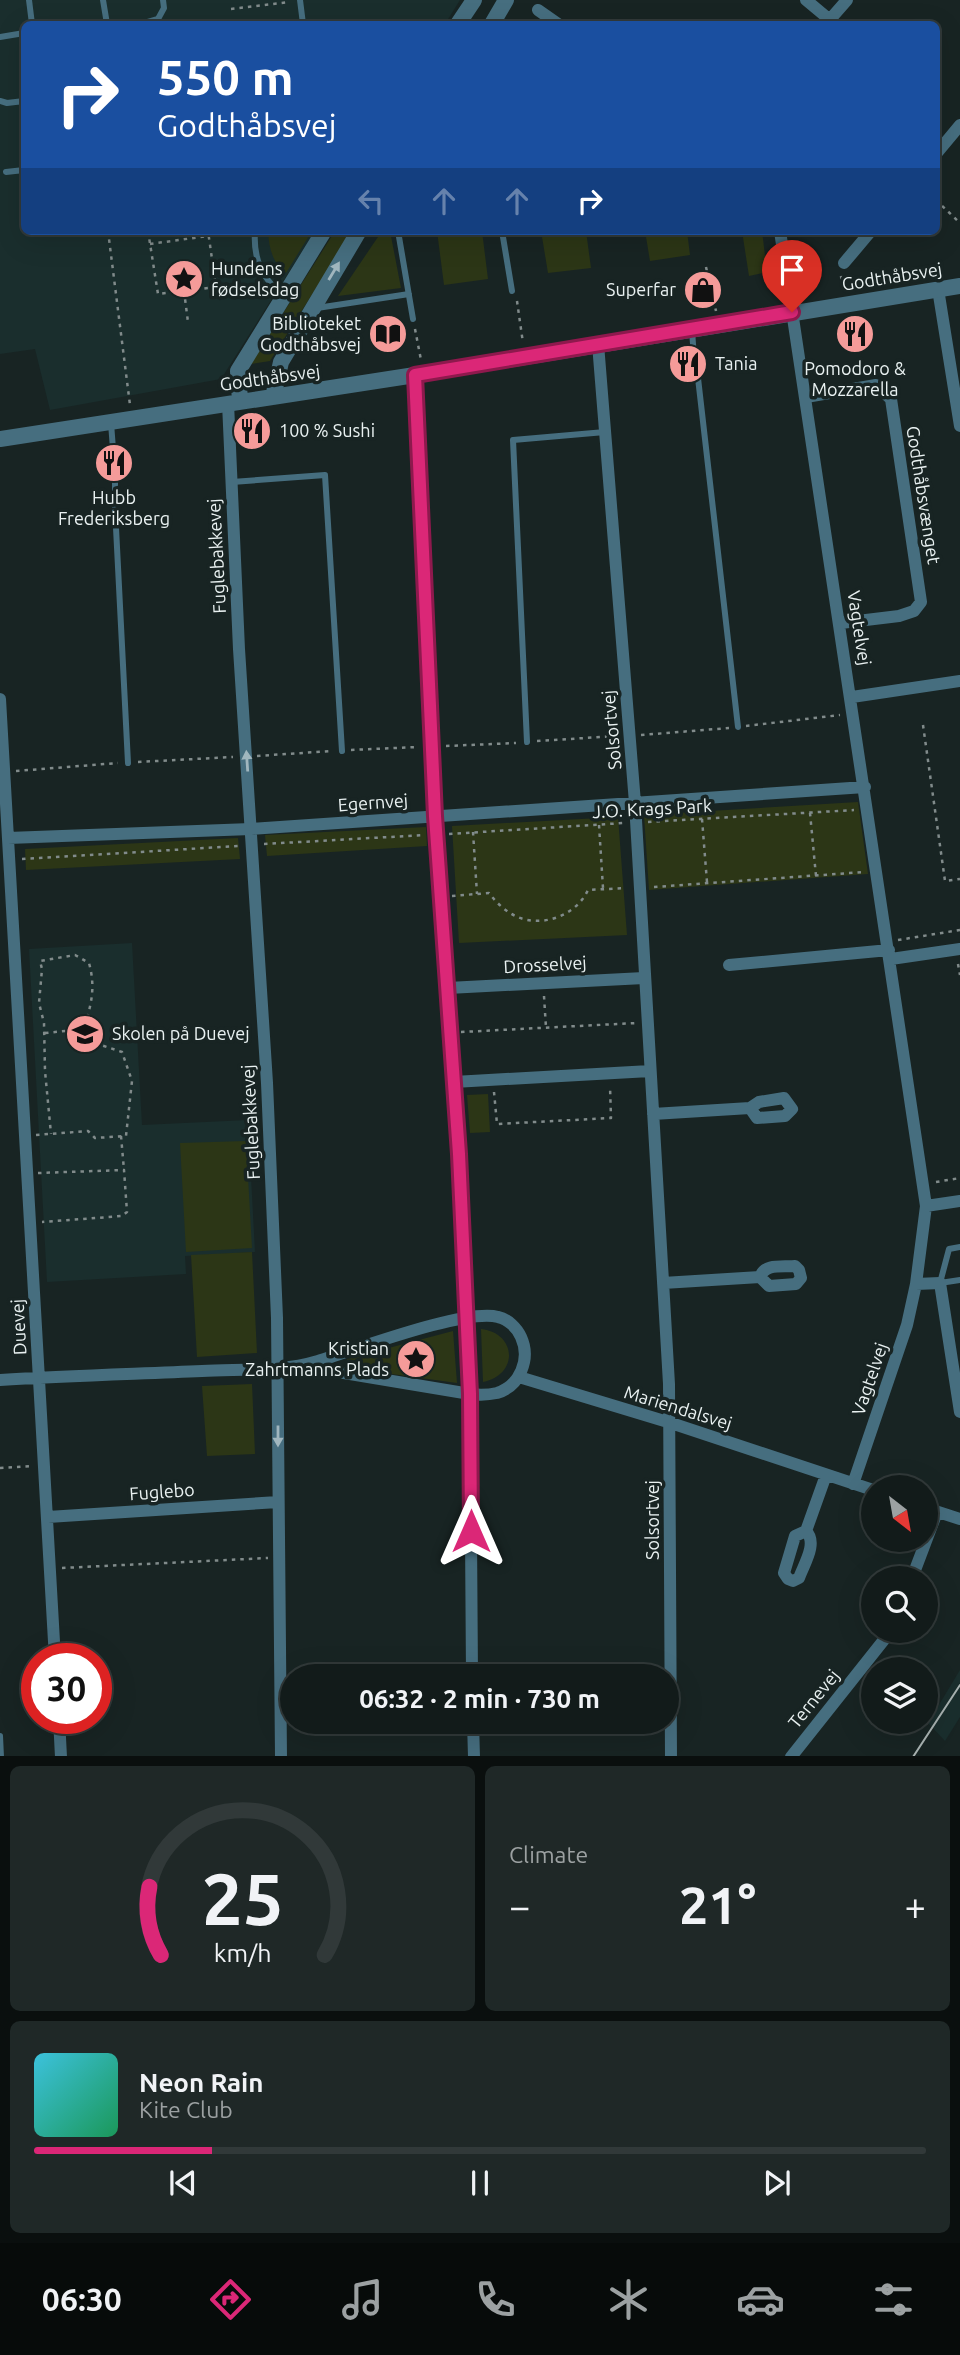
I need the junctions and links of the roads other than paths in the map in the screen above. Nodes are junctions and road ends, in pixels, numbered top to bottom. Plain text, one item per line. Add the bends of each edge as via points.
1 (29, 0) edge
2 (103, 0) edge
3 (163, 0) edge
4 (300, 0) edge
5 (474, 0) edge
6 (506, 0) edge
7 (806, 0) edge
8 (848, 0) edge
9 (538, 9) dead end
10 (32, 21) edge
11 (106, 21) edge
12 (151, 21) edge
13 (303, 21) edge
14 (460, 21) edge
15 (494, 21) edge
16 (554, 21) edge
17 (827, 21) edge
18 (829, 21) edge
19 (21, 34) edge
20 (0, 37) edge
21 (0, 101) edge
22 (21, 101) edge
23 (960, 125) edge
24 (940, 149) edge
25 (21, 170) edge
26 (6, 172) dead end
27 (255, 235) edge
28 (322, 235) edge
29 (357, 235) edge
30 (399, 235) edge
31 (503, 235) edge
32 (781, 235) edge
33 (868, 235) edge
34 (844, 263) road end
35 (960, 286) edge
36 (938, 289) junction
37 (512, 291) dead end
38 (409, 294) junction
39 (284, 296) junction
40 (312, 308) junction
41 (792, 312) junction
42 (414, 319) road end
43 (692, 329) junction
44 (598, 344) junction
45 (694, 356) dead end
46 (420, 375) junction
47 (698, 377) dead end
48 (273, 397) junction
49 (806, 397) junction
50 (234, 402) junction
51 (111, 422) junction
52 (960, 426) edge
53 (605, 432) junction
54 (0, 439) edge
55 (113, 449) dead end
56 (115, 472) dead end
57 (231, 482) junction
58 (841, 623) junction
59 (960, 681) edge
60 (852, 697) junction
61 (0, 699) edge
62 (738, 727) dead end
63 (527, 742) dead end
64 (342, 751) dead end
65 (128, 762) dead end
66 (865, 787) junction
67 (635, 803) junction
68 (435, 816) junction
69 (251, 829) junction
70 (8, 838) junction
71 (960, 949) edge
72 (889, 950) junction
73 (729, 965) dead end
74 (644, 978) junction
75 (448, 988) junction
76 (650, 1071) junction
77 (454, 1082) junction
78 (750, 1108) dead end
79 (653, 1114) junction
80 (960, 1200) edge
81 (926, 1206) junction
82 (960, 1247) edge
83 (760, 1277) dead end
84 (960, 1280) edge
85 (663, 1283) junction
86 (940, 1283) junction
87 (916, 1284) junction
88 (466, 1316) junction
89 (302, 1366) junction
90 (279, 1368) junction
91 (519, 1377) junction
92 (40, 1378) junction
93 (0, 1380) edge
94 (470, 1394) junction
95 (960, 1412) edge
96 (671, 1423) junction
97 (826, 1475) junction
98 (853, 1484) junction
99 (861, 1486) edge
100 (278, 1502) junction
101 (938, 1512) edge
102 (48, 1517) junction
103 (960, 1519) edge
104 (806, 1531) dead end
105 (54, 1643) edge
106 (881, 1643) edge
107 (472, 1664) edge
108 (60, 1734) edge
109 (473, 1734) edge
110 (0, 1736) edge
111 (1, 1756) edge
112 (61, 1756) edge
113 (281, 1756) edge
114 (474, 1756) edge
115 (671, 1756) edge
116 (791, 1756) edge

1 - 10 lane
2 - 11 lane
3 - 12 lane via 158,19
4 - 13 lane
5 - 14 street
6 - 15 street
7 - 17 street
8 - 18 street
9 - 16 street
19 - 20 lane
21 - 22 lane
23 - 24 street
25 - 26 lane
27 - 39 lane via 262,274
28 - 39 street
40 -> 29 street
30 - 38 lane
31 - 37 lane
32 - 41 street, Vagtelvej
33 - 34 street
35 - 36 street, Godthåbsvej
36 - 41 street, Godthåbsvej
36 - 52 street
38 - 40 lane
38 - 42 lane
39 - 50 street via 238,371
40 - 48 street via 281,362
41 - 43 street, Godthåbsvej
41 - 49 street, Vagtelvej
43 - 44 street, Godthåbsvej
43 - 45 lane
44 - 46 street, Godthåbsvej
44 - 53 street, Solsortvej
46 - 48 street, Godthåbsvej
46 - 68 street
47 - 62 lane
48 - 50 street, Godthåbsvej
49 - 58 street, Vagtelvej
49 - 58 street, Godthåbsvænget via 876,385 891,399 920,602 914,611 899,616
50 - 51 street, Godthåbsvej
50 - 57 street, Fuglebakkevej
51 - 54 street, Godthåbsvej
51 - 55 lane
53 - 63 lane via 513,440
53 - 67 street, Solsortvej
56 - 65 lane
57 - 64 lane via 325,475
69 -> 57 street, Fuglebakkevej
58 - 60 street, Vagtelvej
59 - 60 street
60 - 66 street, Vagtelvej
61 - 70 street, Duevej
66 - 67 street, Egernvej
66 - 72 street, Vagtelvej
67 - 68 street, Egernvej
67 - 74 street, Solsortvej
68 - 69 street, Egernvej
68 - 75 street
69 - 70 street, Egernvej
69 - 90 street, Fuglebakkevej
70 - 92 street, Duevej
71 - 72 street
72 - 73 street
72 - 81 street, Vagtelvej
74 - 75 street, Drosselvej
74 - 76 street, Solsortvej
75 - 77 street
76 - 77 street
76 - 79 street, Solsortvej
77 - 88 street
78 - 79 street
79 - 85 street, Solsortvej
80 - 81 street
81 - 87 street, Vagtelvej
82 - 86 lane via 948,1249
83 - 85 street
84 - 86 lane
85 - 96 street, Solsortvej
86 - 87 street
86 - 95 street
87 - 98 street, Vagtelvej via 907,1325
88 - 89 street
88 - 91 street via 499,1317 511,1324 525,1349
88 - 94 street
89 - 90 street
89 - 94 street
90 - 92 street
90 -> 100 street, Fuglebakkevej
91 - 94 street via 498,1392
91 - 96 street, Mariendalsvej
92 - 93 street
92 - 102 street, Duevej
94 - 107 street
96 - 97 street, Mariendalsvej
96 - 115 street, Solsortvej
97 - 98 street, Mariendalsvej
97 - 104 street
98 - 99 street, Mariendalsvej
100 - 102 street, Fuglebo
100 - 113 street, Fuglebakkevej
101 - 103 street
102 - 105 street, Duevej
106 - 116 street, Ternevej
108 - 112 street
109 - 114 street
110 - 111 lane

